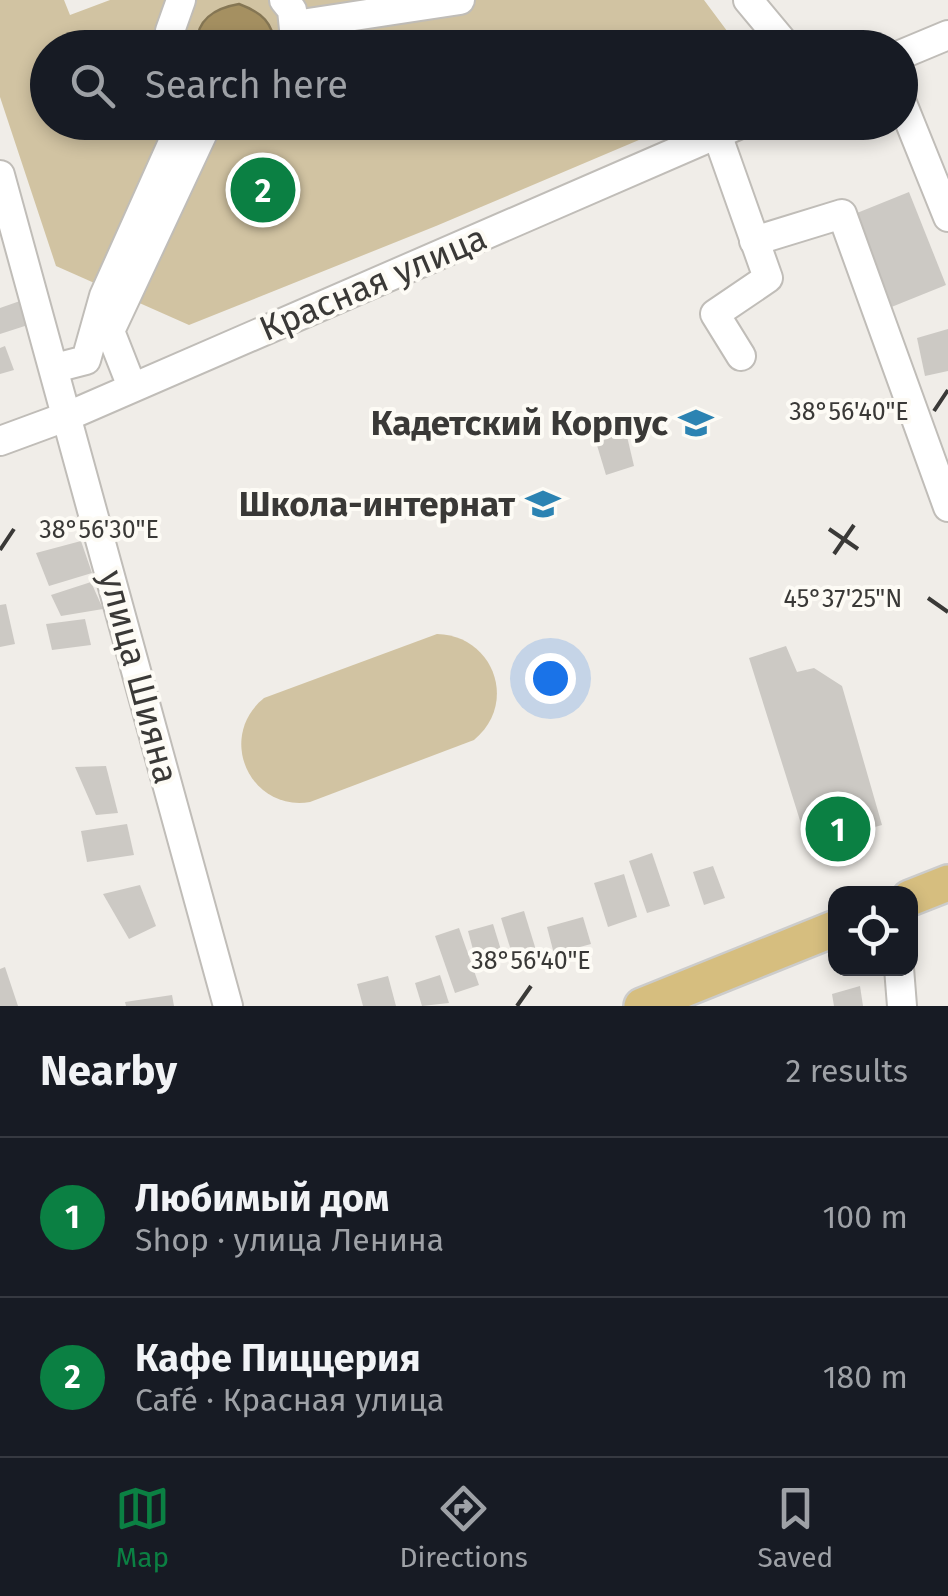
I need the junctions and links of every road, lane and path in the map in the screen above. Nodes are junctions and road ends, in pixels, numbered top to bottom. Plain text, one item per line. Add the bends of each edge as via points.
1 (181, 0) edge
2 (460, 0) edge
3 (748, 0) edge
4 (292, 24) edge
5 (170, 30) edge
6 (773, 30) edge
7 (948, 35) edge
8 (918, 48) edge
9 (174, 140) edge
10 (200, 140) edge
11 (703, 140) edge
12 (719, 140) edge
13 (917, 140) edge
14 (0, 175) edge
15 (948, 216) edge
16 (754, 241) junction
17 (741, 356) dead end
18 (55, 368) junction
19 (132, 387) junction
20 (68, 416) junction
21 (0, 440) edge
22 (948, 507) edge
23 (948, 883) edge
24 (918, 895) edge
25 (828, 931) edge
26 (900, 976) edge
27 (228, 1006) edge
28 (642, 1006) edge
29 (902, 1006) edge

1 - 5 street
2 - 4 street
3 - 6 street
7 - 8 street
9 - 18 street via 104,296 86,360
10 - 19 street via 110,332
11 - 19 street, Красная улица
12 - 16 street
13 - 15 street
14 - 18 street, улица Шияна
16 - 17 street via 768,278 715,314
16 - 22 street via 842,214
18 - 20 street, улица Шияна
19 - 20 street, Красная улица
20 - 21 street, Красная улица
20 - 27 street, улица Шияна
23 - 24 main road
25 - 28 main road
26 - 29 street

